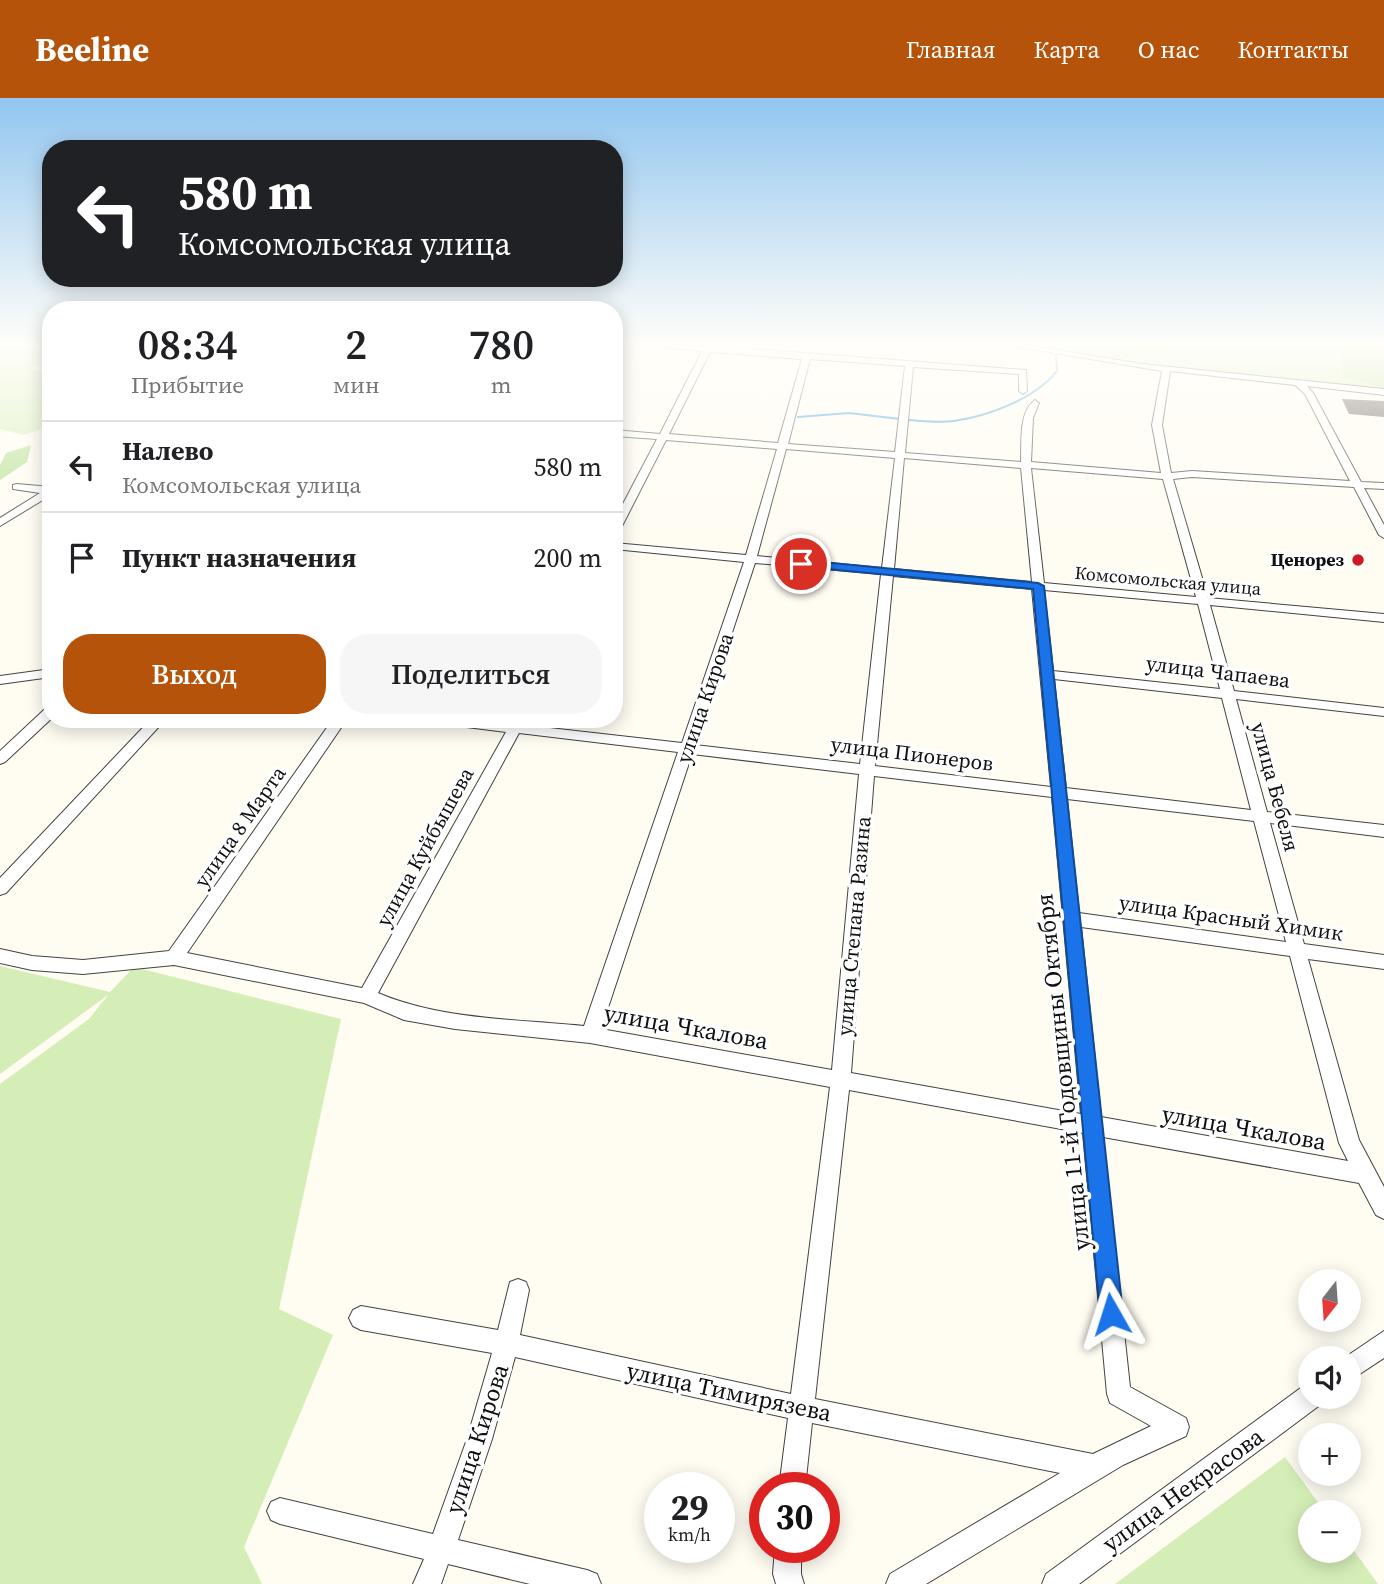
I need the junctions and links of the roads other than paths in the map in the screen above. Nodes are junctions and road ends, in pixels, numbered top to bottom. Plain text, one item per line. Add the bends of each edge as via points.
1 (672, 415) edge
2 (791, 415) edge
3 (904, 415) edge
4 (1028, 415) edge
5 (1159, 415) edge
6 (1321, 415) edge
7 (623, 433) edge
8 (661, 436) junction
9 (783, 446) junction
10 (900, 456) junction
11 (1026, 466) junction
12 (1167, 476) junction
13 (1357, 484) junction
14 (1384, 486) edge
15 (17, 487) dead end
16 (42, 490) edge
17 (42, 496) edge
18 (623, 514) edge
19 (0, 523) edge
20 (1384, 535) edge
21 (623, 547) edge
22 (751, 559) junction
23 (888, 572) junction
24 (1038, 586) junction
25 (1203, 602) junction
26 (1384, 618) edge
27 (42, 674) edge
28 (1047, 674) junction
29 (0, 680) edge
30 (1228, 694) junction
31 (1384, 712) edge
32 (42, 719) edge
33 (151, 728) edge
34 (334, 728) edge
35 (515, 728) edge
36 (544, 728) edge
37 (688, 749) junction
38 (0, 759) edge
39 (867, 770) junction
40 (1059, 792) junction
41 (1261, 816) junction
42 (1384, 831) edge
43 (0, 889) edge
44 (1072, 919) junction
45 (1297, 950) junction
46 (0, 956) edge
47 (174, 958) junction
48 (1384, 962) edge
49 (367, 996) junction
50 (590, 1035) junction
51 (841, 1079) junction
52 (1093, 1126) junction
53 (1364, 1174) junction
54 (1384, 1208) edge
55 (518, 1290) dead end
56 (361, 1318) dead end
57 (508, 1343) junction
58 (1384, 1343) edge
59 (1361, 1360) edge
60 (1298, 1406) edge
61 (802, 1409) junction
62 (1097, 1468) junction
63 (794, 1472) edge
64 (280, 1511) dead end
65 (441, 1549) junction
66 (787, 1563) edge
67 (427, 1584) edge
68 (587, 1584) edge
69 (790, 1584) edge
70 (900, 1584) edge
71 (1056, 1584) edge

1 - 8 street
2 - 9 street, улица Кирова
3 - 10 street, улица Степана Разина
4 - 11 street, улица 11-й Годовщины Октября
5 - 12 street, улица Бебеля
6 - 13 street
7 - 8 street
8 - 9 street
8 - 18 street
9 - 10 street
9 - 22 street, улица Кирова
10 - 11 street
10 - 23 street, улица Степана Разина
11 - 12 street
11 - 24 street, улица 11-й Годовщины Октября
12 - 13 street
12 - 25 street, улица Бебеля
13 - 14 street
13 - 20 street
15 - 16 street
17 - 19 street
21 - 22 street, Комсомольская улица
22 - 23 street, Комсомольская улица
22 - 37 street, улица Кирова
23 - 24 street, Комсомольская улица
23 - 39 street, улица Степана Разина
24 - 25 street, Комсомольская улица
24 - 28 street, улица 11-й Годовщины Октября
25 - 26 street, Комсомольская улица
25 - 30 street, улица Бебеля
27 - 29 street
28 - 30 street, улица Чапаева
28 - 40 street, улица 11-й Годовщины Октября
30 - 31 street, улица Чапаева
30 - 41 street, улица Бебеля
32 - 38 street
33 - 43 street
34 - 47 street, улица 8 Марта
35 - 49 street, улица Куйбышева
36 - 37 street, улица Пионеров
37 - 39 street, улица Пионеров
37 - 50 street, улица Кирова
39 - 40 street, улица Пионеров
39 - 51 street, улица Степана Разина
40 - 41 street, улица Пионеров
40 - 44 street, улица 11-й Годовщины Октября
41 - 42 street, улица Пионеров
41 - 45 street, улица Бебеля
44 - 45 street, улица Красный Химик
44 - 52 street, улица 11-й Годовщины Октября
45 - 48 street, улица Красный Химик
45 - 53 street, улица Бебеля via 1349,1143
46 - 47 street, улица Чкалова via 83,967
47 - 49 street, улица Чкалова
49 - 50 street, улица Чкалова via 404,1012 442,1019
50 - 51 street, улица Чкалова
51 - 52 street, улица Чкалова
51 - 61 street, улица Степана Разина
52 - 53 street, улица Чкалова
52 - 62 street, улица 11-й Годовщины Октября via 1119,1394 1177,1427
53 - 54 street, улица Бебеля
55 - 57 street, улица Кирова
56 - 57 street, улица Тимирязева
57 - 61 street, улица Тимирязева
57 - 65 street, улица Кирова
58 - 59 street
60 - 71 street, улица Некрасова
61 - 62 street, улица Тимирязева
61 - 63 street, улица Степана Разина
62 - 70 street, улица 11-й Годовщины Октября
64 - 65 street
65 - 67 street, улица Кирова
65 - 68 street
66 - 69 street

